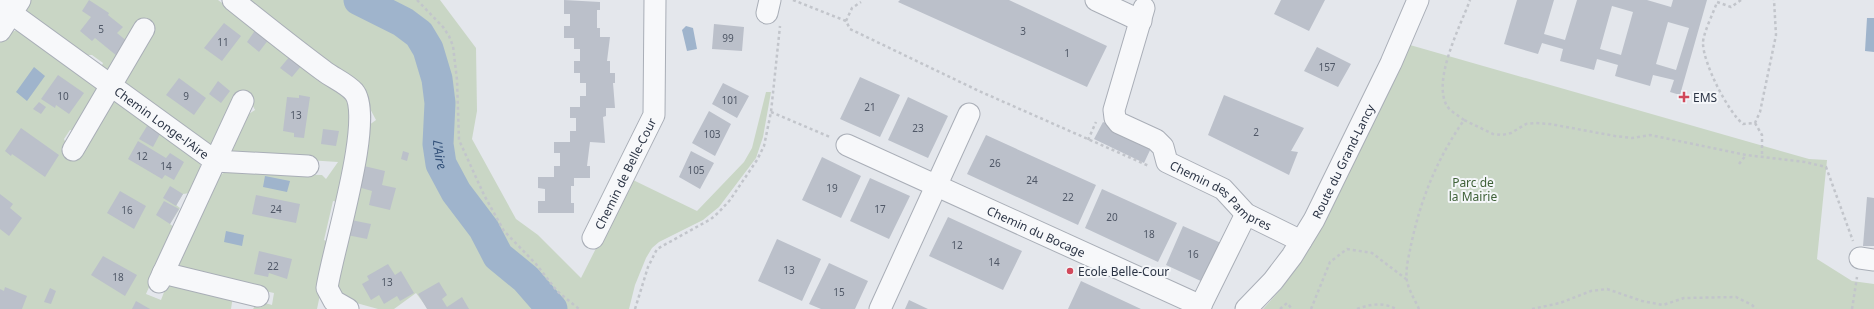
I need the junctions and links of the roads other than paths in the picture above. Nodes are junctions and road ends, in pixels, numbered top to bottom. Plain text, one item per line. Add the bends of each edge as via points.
1 (232, 0) edge
2 (1096, 0) edge
3 (1418, 0) edge
4 (651, 4) edge
5 (10, 6) edge
6 (144, 29) dead end
7 (0, 31) edge
8 (111, 86) junction
9 (243, 101) dead end
10 (969, 114) dead end
11 (847, 145) road end
12 (73, 150) dead end
13 (215, 161) junction
14 (308, 166) dead end
15 (944, 190) junction
16 (1246, 214) junction
17 (593, 238) dead end
18 (1301, 241) junction
19 (258, 296) dead end
20 (1200, 308) edge
21 (348, 309) edge
22 (880, 309) edge
23 (1246, 309) edge

1 - 21 street via 347,86 360,104 357,144 345,212 326,288 334,301
2 - 16 street, Chemin des Pampres via 1142,15 1114,110 1115,118 1119,123 1156,140 1163,147 1167,162 1223,189
3 - 18 street, Route du Grand-Lancy via 1337,175
4 - 17 street, Chemin de Belle-Cour via 654,115
5 - 7 street
5 - 8 street, Chemin Longe-l'Aire
6 - 8 street
8 - 12 street
8 - 13 street, Chemin Longe-l'Aire
9 - 13 street
10 - 15 street
11 - 15 street, Chemin du Bocage
13 - 14 street
13 - 19 street, Chemin Longe-l'Aire via 161,278
15 - 20 street, Chemin du Bocage
15 - 22 street
16 - 18 street, Chemin des Pampres
16 - 20 street, Chemin du Bocage
18 - 23 street, Route du Grand-Lancy via 1273,281

